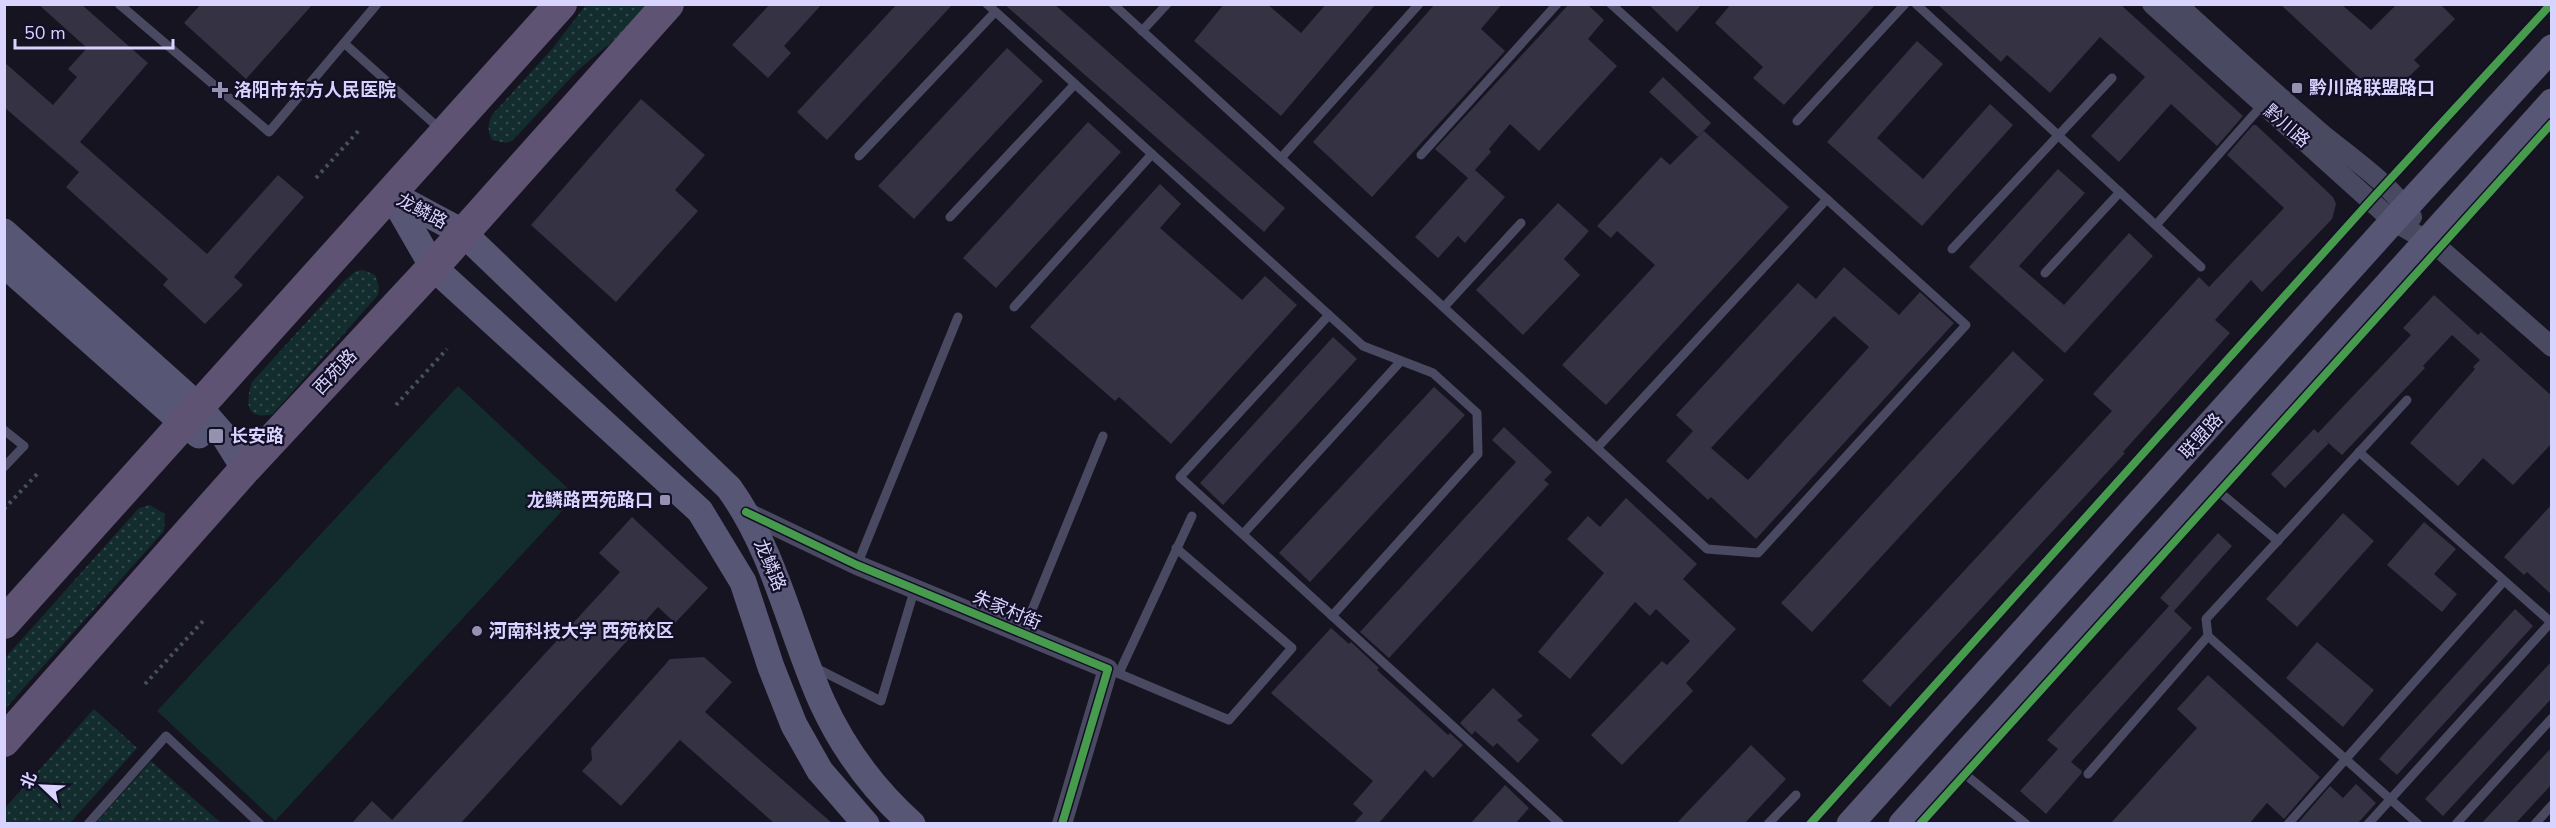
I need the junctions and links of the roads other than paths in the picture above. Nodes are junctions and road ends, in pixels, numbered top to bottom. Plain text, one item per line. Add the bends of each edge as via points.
1 (119, 4) edge
2 (377, 4) edge
3 (561, 4) edge
4 (668, 4) edge
5 (987, 4) edge
6 (1113, 4) edge
7 (1167, 4) edge
8 (1419, 4) edge
9 (1557, 4) edge
10 (1611, 4) edge
11 (1905, 4) edge
12 (1916, 4) edge
13 (2152, 4) edge
14 (2177, 4) edge
15 (995, 12) junction
16 (1142, 31) junction
17 (344, 44) junction
18 (2552, 48) edge
19 (2112, 78) dead end
20 (1075, 84) junction
21 (2268, 98) junction
22 (2552, 102) edge
23 (1797, 121) dead end
24 (446, 133) junction
25 (2058, 135) junction
26 (1152, 154) junction
27 (1421, 155) dead end
28 (859, 156) dead end
29 (1281, 159) junction
30 (2120, 192) junction
31 (391, 194) junction
32 (1827, 199) junction
33 (2399, 214) junction
34 (951, 216) dead end
35 (1521, 223) dead end
36 (2156, 225) junction
37 (4, 232) edge
38 (462, 232) junction
39 (2427, 239) junction
40 (1952, 249) dead end
41 (4, 264) edge
42 (432, 267) junction
43 (2201, 267) dead end
44 (2045, 273) dead end
45 (1014, 307) dead end
46 (1444, 307) junction
47 (1329, 315) junction
48 (958, 317) dead end
49 (2552, 347) edge
50 (1401, 361) junction
51 (2407, 400) dead end
52 (191, 415) junction
53 (4, 430) edge
54 (1103, 436) dead end
55 (1597, 448) junction
56 (2359, 452) junction
57 (4, 467) edge
58 (246, 469) junction
59 (2209, 484) junction
60 (746, 512) junction
61 (1192, 516) dead end
62 (1243, 534) junction
63 (2278, 541) junction
64 (1176, 548) junction
65 (857, 565) junction
66 (2504, 581) junction
67 (915, 588) junction
68 (1332, 615) junction
69 (2551, 622) edge
70 (4, 623) edge
71 (1023, 633) junction
72 (2208, 636) junction
73 (807, 663) junction
74 (1114, 671) junction
75 (2552, 718) edge
76 (4, 741) edge
77 (2345, 759) junction
78 (1954, 765) junction
79 (2088, 774) dead end
80 (1796, 795) dead end
81 (2390, 799) junction
82 (2552, 805) edge
83 (88, 824) edge
84 (260, 824) edge
85 (866, 824) edge
86 (912, 824) edge
87 (1062, 824) edge
88 (1560, 824) edge
89 (1768, 824) edge
90 (1850, 824) edge
91 (1902, 824) edge
92 (2026, 824) edge
93 (2288, 824) edge
94 (2368, 824) edge
95 (2418, 824) edge
96 (2456, 824) edge
97 (2535, 824) edge

1 - 17 lane via 269,132
2 - 17 lane
3 - 24 main road
4 - 38 main road, 西苑路
5 - 15 lane
6 - 16 lane
7 - 16 lane
8 - 29 lane
9 - 27 lane
10 - 32 lane
11 - 23 lane
12 - 25 lane
13 - 21 street, 黔川路
14 - 21 street, 黔川路
15 - 20 lane
15 - 28 lane
16 - 29 lane
17 - 24 lane
18 - 33 main road, 联盟路
19 - 25 lane
20 - 26 lane
20 - 34 lane
21 - 33 street, 黔川路
21 - 36 lane
22 - 39 main road, 联盟路
24 - 31 main road
25 - 30 lane
25 - 40 lane
26 - 45 lane
26 - 47 lane
29 - 46 lane
30 - 36 lane
30 - 44 lane
31 - 38 main road, 龙鳞路
31 - 42 main road, 龙鳞路
31 - 52 main road
32 - 55 lane
32 - 55 lane via 1966,325 1758,553 1707,549
33 - 39 street, 黔川路
33 - 90 main road, 联盟路
35 - 46 lane
36 - 43 lane
37 - 52 main road
38 - 42 main road, 西苑路
38 - 60 main road, 龙鳞路 via 729,488
39 - 49 street, 黔川路
39 - 59 main road, 联盟路
41 - 52 main road
42 - 58 main road, 西苑路
42 - 85 main road, 龙鳞路 via 700,511 743,582 794,725 820,771
46 - 55 lane
47 - 50 lane via 1364,346
47 - 62 lane via 1180,477
48 - 65 lane
50 - 62 lane
50 - 68 lane via 1433,374 1477,413 1478,454
51 - 56 lane
52 - 58 main road via 225,437
52 - 70 main road
53 - 57 lane via 24,446
54 - 71 lane
56 - 63 lane
56 - 66 lane
58 - 76 main road, 西苑路
59 - 63 lane
59 - 78 main road, 联盟路
60 - 65 street, 朱家村街
60 - 73 main road, 龙鳞路 via 773,569
61 - 64 lane
62 - 68 lane
63 - 72 lane via 2206,619
64 - 74 lane
64 - 74 lane via 1292,648 1229,720
65 - 67 street, 朱家村街
66 - 69 lane
66 - 77 lane
67 - 71 street, 朱家村街
67 - 73 lane via 881,701
68 - 88 lane
69 - 81 lane
71 - 74 street, 朱家村街
72 - 77 lane
72 - 79 lane
73 - 86 main road, 龙鳞路 via 842,740 886,800
74 - 87 street
75 - 96 lane
77 - 81 lane
77 - 93 lane
78 - 91 main road, 联盟路
78 - 92 lane
80 - 89 lane
81 - 94 lane
81 - 95 lane
82 - 97 lane
83 - 84 lane via 166,736

